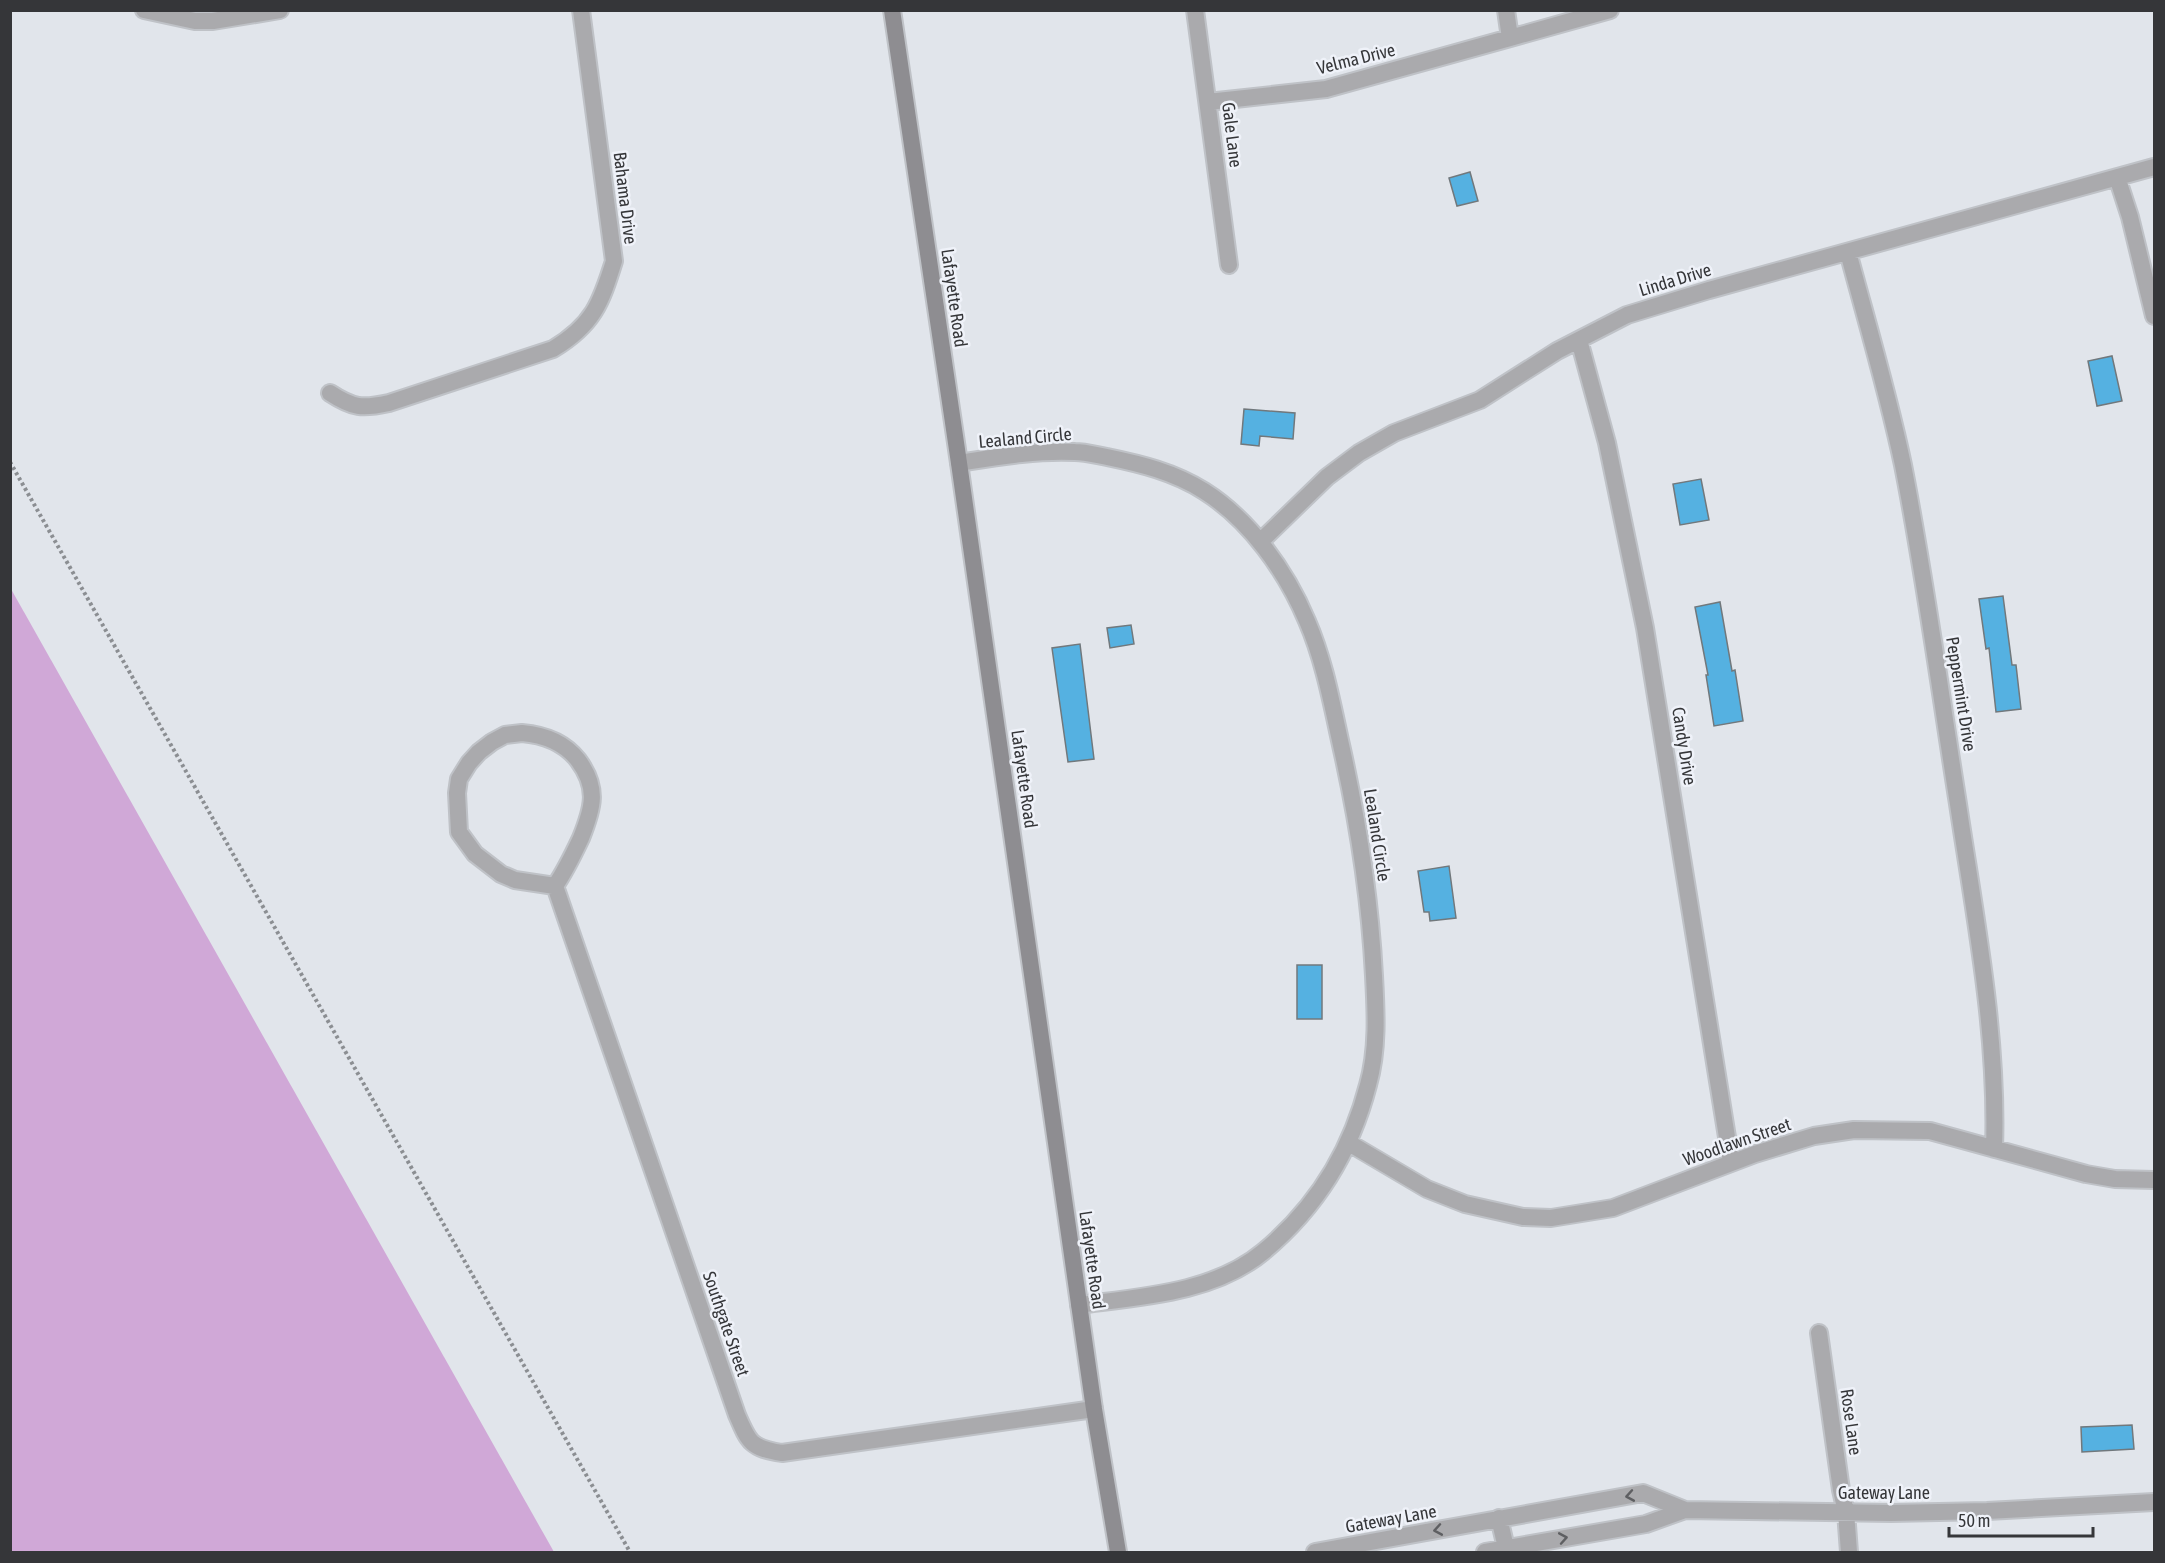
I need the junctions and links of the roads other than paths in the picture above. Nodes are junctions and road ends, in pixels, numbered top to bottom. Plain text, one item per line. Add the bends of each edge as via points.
1 (144, 10) edge
2 (280, 10) edge
3 (581, 10) edge
4 (892, 10) edge
5 (1195, 10) edge
6 (1506, 10) edge
7 (1610, 10) edge
8 (1510, 38) junction
9 (1208, 102) junction
10 (2154, 167) edge
11 (2117, 177) junction
12 (1848, 252) junction
13 (1229, 265) dead end
14 (2154, 316) edge
15 (1579, 340) junction
16 (330, 393) dead end
17 (959, 464) junction
18 (1261, 542) junction
19 (555, 886) junction
20 (1349, 1143) junction
21 (1994, 1149) junction
22 (1731, 1162) junction
23 (2154, 1180) edge
24 (1079, 1305) junction
25 (1819, 1333) dead end
26 (1094, 1409) junction
27 (2154, 1502) edge
28 (1684, 1510) junction
29 (1846, 1512) junction
30 (1499, 1518) junction
31 (1507, 1550) edge
32 (1118, 1552) edge
33 (1315, 1552) edge
34 (1485, 1552) edge
35 (1849, 1552) edge

1 - 2 street via 213,21
3 - 16 street, Bahama Drive via 614,261 593,314 553,349 389,403 349,406
4 - 17 main road, Lafayette Road
5 - 9 street, Gale Lane
6 - 8 street
7 - 8 street, Velma Drive
8 - 9 street, Velma Drive via 1326,89
9 - 13 street, Gale Lane
10 - 11 street, Linda Drive
11 - 12 street, Linda Drive
11 - 14 street
12 - 15 street, Linda Drive via 1627,315
12 - 21 street, Peppermint Drive via 1902,463 1920,558 1993,1043
15 - 18 street, Linda Drive via 1480,400 1394,433 1359,453 1327,477
15 - 22 street, Candy Drive via 1607,443 1645,628
17 - 18 street, Lealand Circle via 1077,452 1144,465 1205,492
17 - 24 main road, Lafayette Road
18 - 20 street, Lealand Circle via 1285,577 1321,660 1359,838 1372,933 1376,1035 1369,1083
19 - 19 street via 590,816 593,801 589,778 574,755 553,740 522,733 505,735 479,752 459,779 459,832 475,854 501,873 514,880
19 - 26 street, Southgate Street via 737,1414 746,1437 757,1448 782,1453
20 - 22 street, Woodlawn Street via 1427,1189 1465,1204 1523,1217 1551,1218 1613,1208
20 - 24 street, Lealand Circle via 1306,1210 1262,1253 1230,1273 1192,1287
21 - 22 street, Woodlawn Street via 1930,1131 1854,1130 1814,1136
21 - 23 street, Woodlawn Street via 2095,1175
24 - 26 main road, Lafayette Road
25 - 29 street, Rose Lane
26 - 32 main road, Lafayette Road
27 - 29 street, Gateway Lane via 1987,1511
28 - 29 street, Gateway Lane
28 -> 30 street, Gateway Lane via 1643,1493
31 -> 28 street, Gateway Lane via 1646,1524
29 - 35 street, Rose Lane
30 - 31 street
30 -> 33 street, Gateway Lane
31 - 34 street, Gateway Lane

